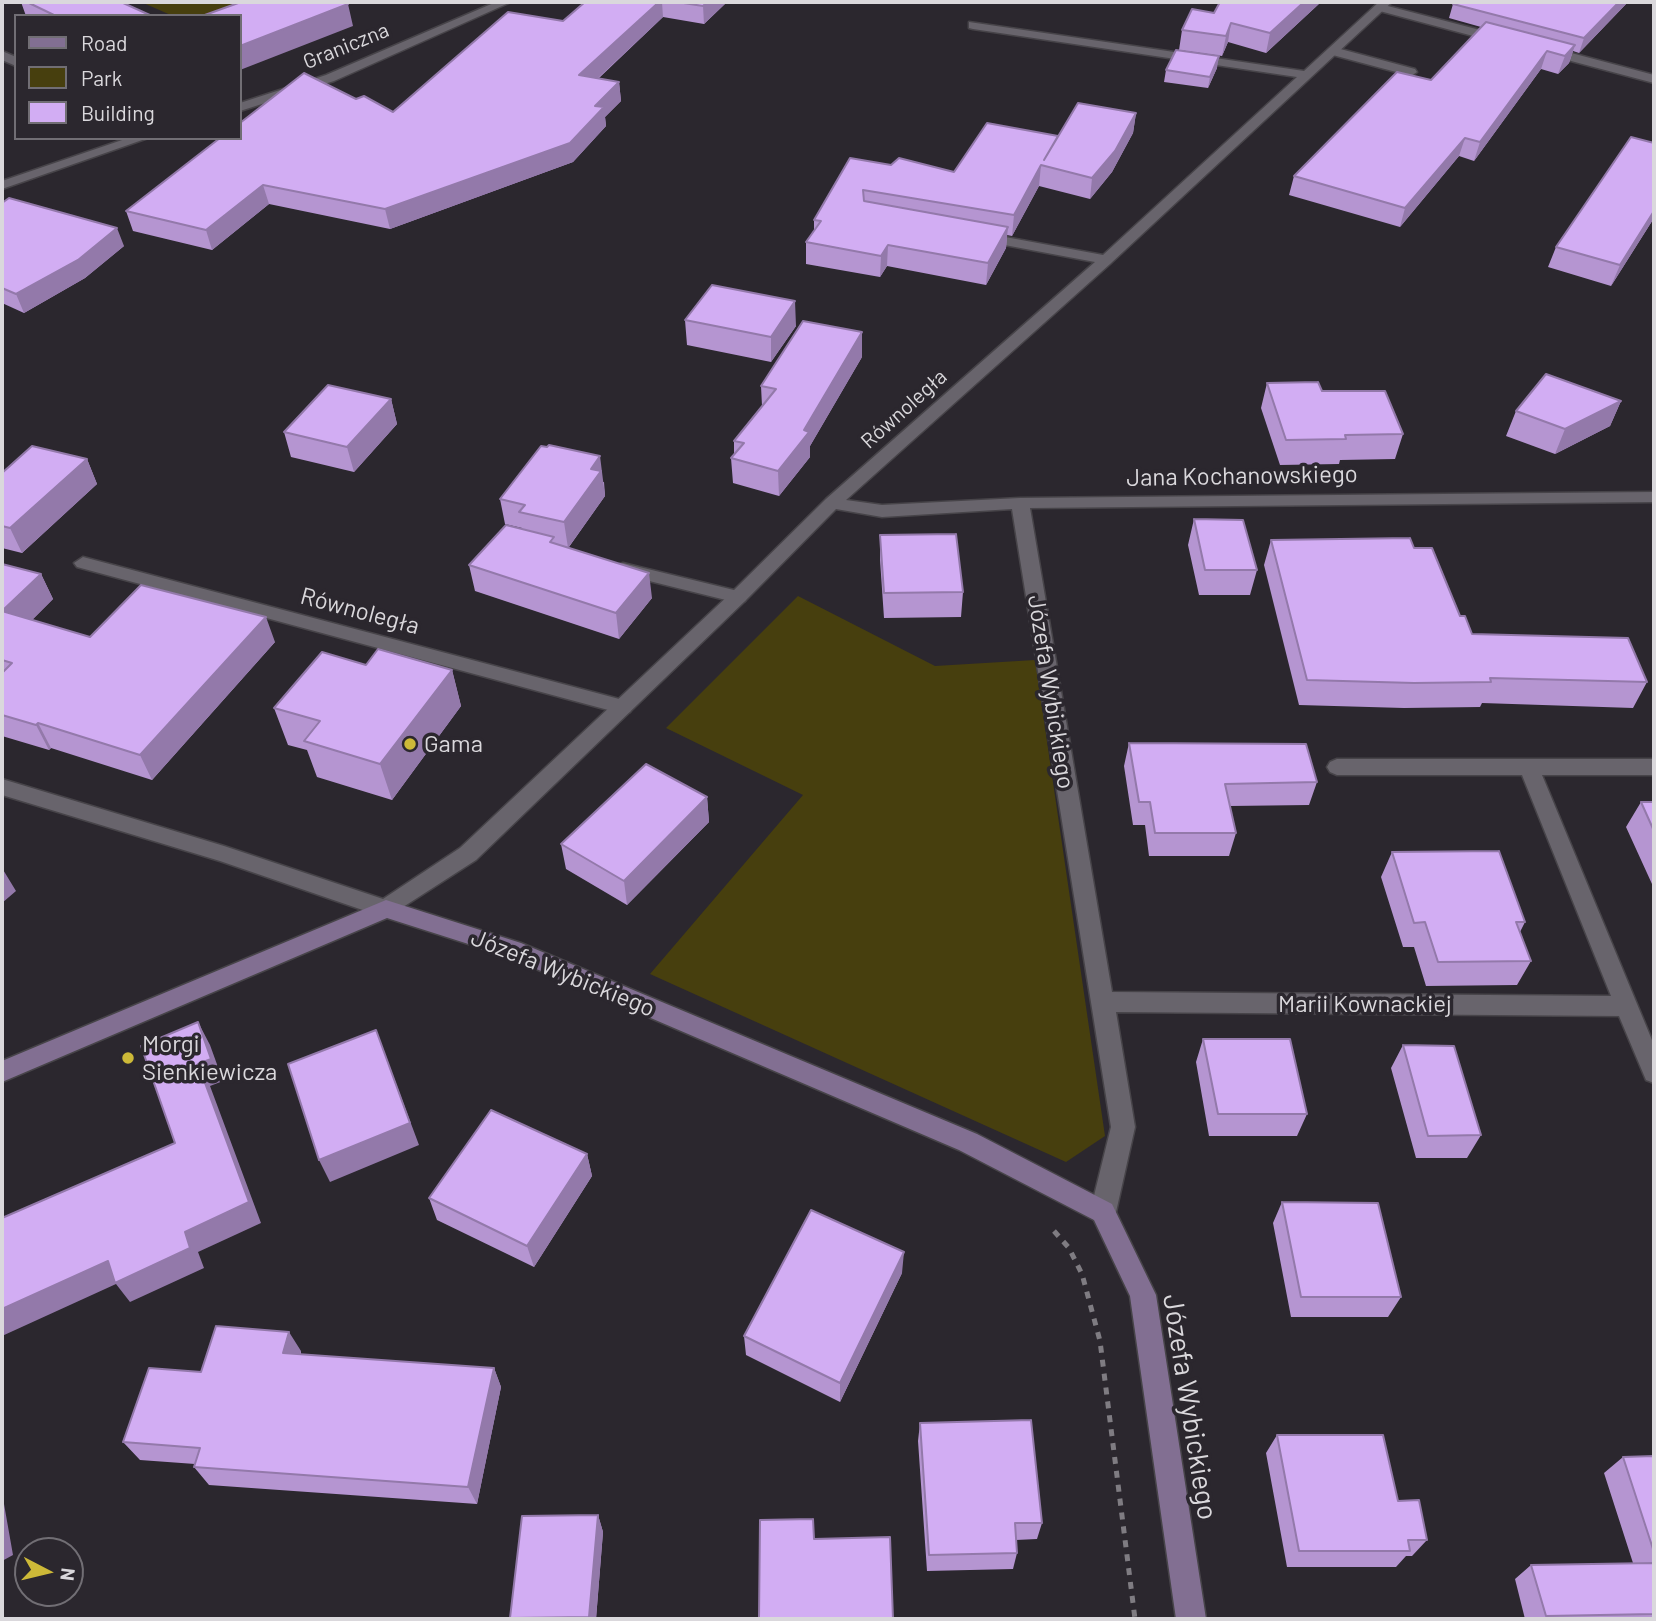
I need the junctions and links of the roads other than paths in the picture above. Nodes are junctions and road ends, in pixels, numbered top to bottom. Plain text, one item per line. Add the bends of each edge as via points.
1 (505, 2) edge
2 (1383, 5) edge
3 (973, 25) dead end
4 (1511, 42) edge
5 (1537, 48) edge
6 (1333, 51) junction
7 (1411, 72) edge
8 (1307, 75) junction
9 (1654, 79) edge
10 (242, 106) edge
11 (136, 140) edge
12 (2, 185) edge
13 (965, 233) edge
14 (1105, 261) junction
15 (1654, 497) edge
16 (832, 503) junction
17 (1020, 503) junction
18 (83, 562) dead end
19 (610, 566) edge
20 (738, 597) junction
21 (623, 706) junction
22 (1336, 767) dead end
23 (1529, 767) junction
24 (1654, 767) edge
25 (2, 788) edge
26 (386, 909) junction
27 (1102, 1002) junction
28 (1627, 1006) junction
29 (2, 1072) edge
30 (1654, 1073) edge
31 (1103, 1212) junction
32 (1191, 1619) edge

1 - 10 street, Graniczna via 330,78
2 - 4 street
2 - 6 street, Równoległa
3 - 8 street
5 - 9 street
6 - 7 street
6 - 8 street, Równoległa
8 - 14 street, Równoległa
11 - 12 street
13 - 14 street
14 - 16 street, Równoległa
15 - 17 street, Jana Kochanowskiego
16 - 17 street, Jana Kochanowskiego via 882,511
16 - 20 street, Równoległa
17 - 27 street, Józefa Wybickiego
18 - 21 street, Równoległa
19 - 20 street
20 - 21 street, Równoległa
21 - 26 street, Równoległa via 468,854
22 - 23 street
23 - 24 street
23 - 28 street
25 - 26 street, Józefa Wybickiego via 224,853
26 - 29 street
26 - 31 street, Józefa Wybickiego via 513,948 968,1142
27 - 28 street, Marii Kownackiej
27 - 31 street, Józefa Wybickiego via 1123,1127
28 - 30 street
31 - 32 street, Józefa Wybickiego via 1143,1295

